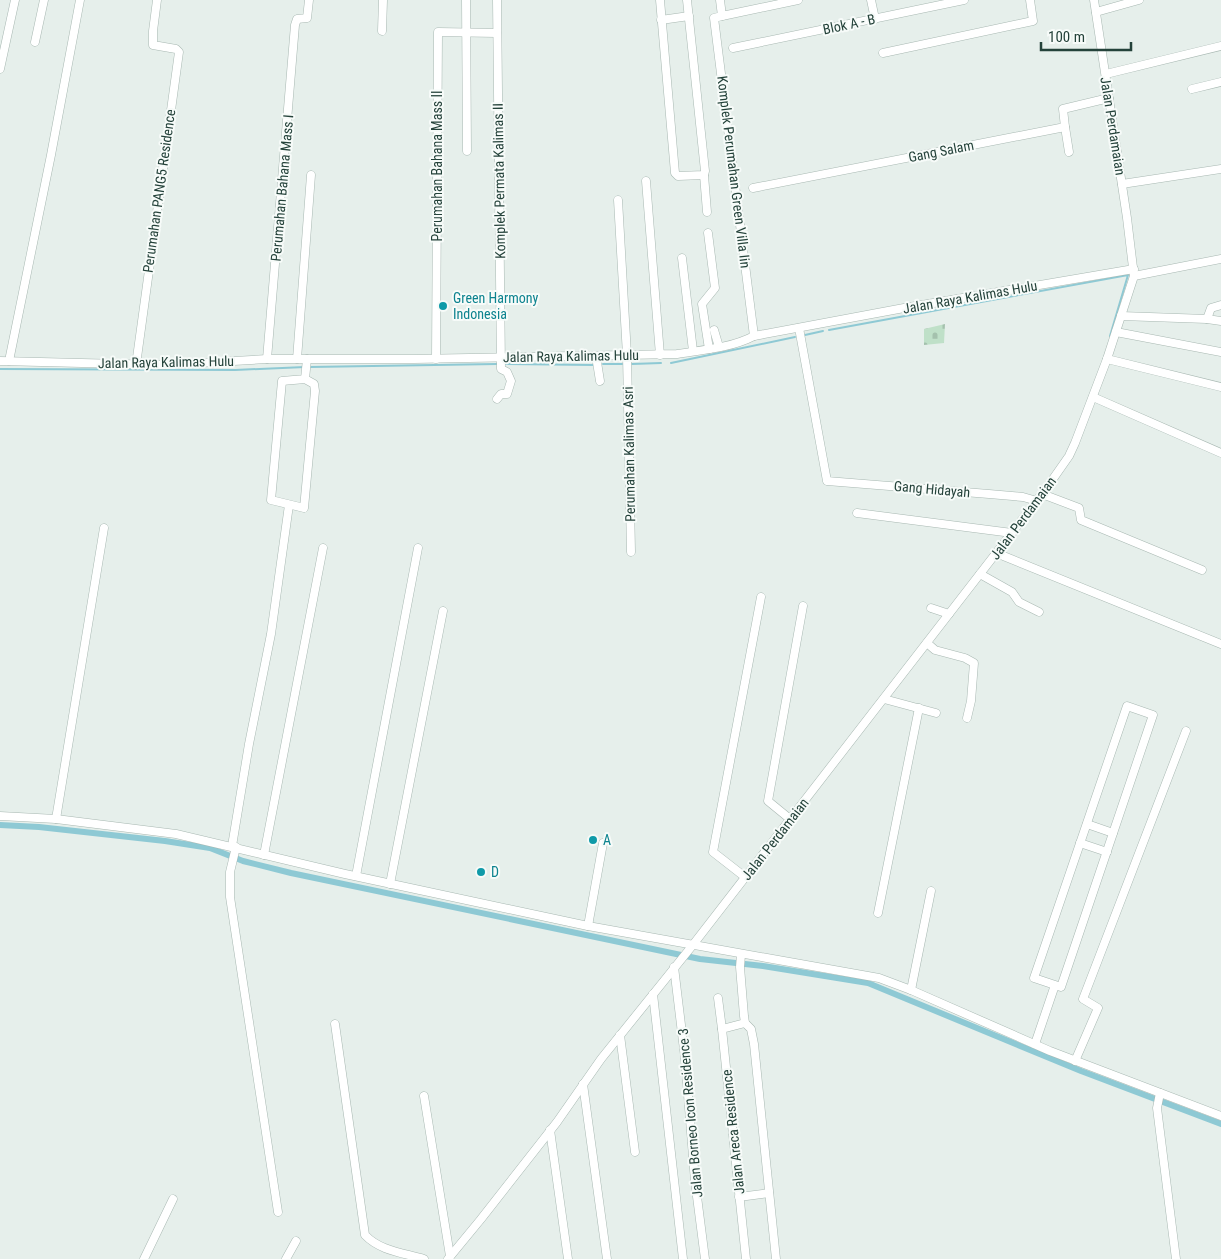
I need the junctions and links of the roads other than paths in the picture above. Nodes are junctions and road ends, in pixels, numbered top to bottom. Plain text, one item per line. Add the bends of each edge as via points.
1 (15, 0) edge
2 (44, 0) edge
3 (80, 0) edge
4 (157, 0) edge
5 (309, 0) edge
6 (384, 0) edge
7 (466, 0) edge
8 (497, 0) edge
9 (660, 0) edge
10 (687, 0) edge
11 (720, 0) edge
12 (798, 0) edge
13 (871, 0) edge
14 (964, 0) edge
15 (1030, 0) edge
16 (1094, 0) edge
17 (1139, 0) edge
18 (1096, 12) junction
19 (722, 15) junction
20 (689, 16) junction
21 (875, 19) junction
22 (661, 20) junction
23 (382, 31) dead end
24 (466, 32) junction
25 (497, 33) junction
26 (35, 42) dead end
27 (1221, 46) edge
28 (733, 48) dead end
29 (883, 53) dead end
30 (0, 69) edge
31 (1106, 74) junction
32 (1221, 82) edge
33 (1192, 89) dead end
34 (1109, 98) junction
35 (1065, 127) junction
36 (467, 151) dead end
37 (1069, 152) dead end
38 (1221, 169) edge
39 (311, 175) dead end
40 (704, 176) junction
41 (646, 182) dead end
42 (1122, 184) junction
43 (752, 188) dead end
44 (618, 200) dead end
45 (707, 212) dead end
46 (708, 233) dead end
47 (682, 258) dead end
48 (1221, 259) edge
49 (1134, 273) junction
50 (1221, 305) edge
51 (1121, 316) junction
52 (1207, 319) junction
53 (1221, 321) edge
54 (799, 328) junction
55 (714, 330) dead end
56 (1116, 332) junction
57 (754, 336) junction
58 (719, 347) junction
59 (709, 348) junction
60 (693, 352) junction
61 (1221, 352) edge
62 (627, 355) junction
63 (660, 355) junction
64 (596, 356) junction
65 (267, 359) junction
66 (297, 359) junction
67 (436, 359) junction
68 (1107, 359) junction
69 (0, 361) edge
70 (9, 361) junction
71 (502, 362) junction
72 (307, 364) junction
73 (136, 365) junction
74 (305, 378) junction
75 (600, 381) dead end
76 (1221, 387) edge
77 (1093, 397) junction
78 (497, 398) dead end
79 (1221, 453) edge
80 (1039, 497) junction
81 (289, 505) junction
82 (857, 513) dead end
83 (104, 528) dead end
84 (1012, 533) junction
85 (323, 548) dead end
86 (418, 548) dead end
87 (631, 552) dead end
88 (996, 554) junction
89 (1202, 570) dead end
90 (980, 574) junction
91 (761, 596) dead end
92 (803, 606) dead end
93 (930, 608) dead end
94 (444, 611) dead end
95 (1039, 612) dead end
96 (949, 614) junction
97 (927, 643) junction
98 (1221, 644) edge
99 (884, 699) junction
100 (919, 708) junction
101 (936, 713) dead end
102 (967, 718) dead end
103 (1186, 731) dead end
104 (0, 816) edge
105 (56, 819) junction
106 (790, 820) junction
107 (1087, 824) junction
108 (1113, 832) junction
109 (603, 843) dead end
110 (1080, 843) junction
111 (234, 849) junction
112 (1107, 852) junction
113 (264, 855) junction
114 (356, 876) junction
115 (745, 877) junction
116 (390, 884) junction
117 (931, 891) dead end
118 (878, 913) dead end
119 (588, 926) junction
120 (690, 948) junction
121 (740, 961) junction
122 (674, 967) junction
123 (1055, 985) junction
124 (911, 990) junction
125 (653, 994) junction
126 (718, 998) dead end
127 (746, 1023) junction
128 (335, 1024) dead end
129 (722, 1029) junction
130 (620, 1035) junction
131 (1035, 1044) junction
132 (1075, 1061) junction
133 (583, 1084) junction
134 (424, 1096) dead end
135 (1159, 1096) junction
136 (1221, 1116) edge
137 (550, 1130) junction
138 (635, 1152) dead end
139 (770, 1193) junction
140 (739, 1197) junction
141 (173, 1199) dead end
142 (278, 1212) dead end
143 (296, 1241) dead end
144 (449, 1258) edge
145 (144, 1259) edge
146 (286, 1259) edge
147 (424, 1259) edge
148 (568, 1259) edge
149 (607, 1259) edge
150 (683, 1259) edge
151 (705, 1259) edge
152 (746, 1259) edge
153 (776, 1259) edge
154 (1176, 1259) edge

1 - 30 street
2 - 26 street
3 - 70 street
4 - 73 street, Perumahan PANG5 Residence via 152,43 154,47 176,49 178,52
5 - 65 street, Perumahan Bahana Mass I via 307,18 295,21
6 - 23 street
7 - 24 street
8 - 25 street, Komplek Permata Kalimas II
9 - 22 street
10 - 20 street
11 - 19 street
12 - 19 street
13 - 21 street
14 - 21 street, Blok A - B
15 - 29 street via 1033,21
16 - 18 street, Jalan Perdamaian
17 - 18 street
18 - 31 street, Jalan Perdamaian
19 - 57 street, Komplek Perumahan Green Villa Iin via 714,18
20 - 22 street
20 - 40 street
21 - 28 street, Blok A - B
22 - 40 street via 675,173 678,176
24 - 25 street, Perumahan Bahana Mass II
24 - 36 street
24 - 67 street, Perumahan Bahana Mass II via 438,32
25 - 71 street, Komplek Permata Kalimas II
27 - 31 street
31 - 34 street, Jalan Perdamaian
32 - 33 street
34 - 35 street via 1063,110
34 - 42 street, Jalan Perdamaian
35 - 37 street
35 - 43 street, Gang Salam
38 - 42 street
39 - 66 street
40 - 45 street
41 - 63 street
42 - 49 street, Jalan Perdamaian
44 - 62 street, Perumahan Kalimas Asri
46 - 59 street via 715,285 714,291 702,304
47 - 60 street
48 - 49 street, Jalan Raya Kalimas Hulu
49 - 51 street, Jalan Perdamaian
49 - 54 street, Jalan Raya Kalimas Hulu via 904,308
50 - 52 street via 1211,308
51 - 52 street
51 - 56 street, Jalan Perdamaian
52 - 53 street
54 - 57 street, Jalan Raya Kalimas Hulu
54 - 80 street, Gang Hidayah via 827,481
55 - 58 street
56 - 61 street
56 - 68 street, Jalan Perdamaian
57 - 58 street, Jalan Raya Kalimas Hulu
58 - 59 street, Jalan Raya Kalimas Hulu
59 - 60 street, Jalan Raya Kalimas Hulu
60 - 63 street, Jalan Raya Kalimas Hulu
62 - 63 street, Jalan Raya Kalimas Hulu
62 - 64 street, Jalan Raya Kalimas Hulu
62 - 87 street, Perumahan Kalimas Asri
64 - 71 street, Jalan Raya Kalimas Hulu
64 - 75 street
65 - 66 street, Jalan Raya Kalimas Hulu
65 - 73 street, Jalan Raya Kalimas Hulu
66 - 72 street, Jalan Raya Kalimas Hulu
67 - 71 street, Jalan Raya Kalimas Hulu
67 - 72 street, Jalan Raya Kalimas Hulu
68 - 76 street
68 - 77 street, Jalan Perdamaian
69 - 70 street, Jalan Raya Kalimas Hulu
70 - 73 street, Jalan Raya Kalimas Hulu
71 - 78 street via 501,369 507,372 511,381 507,394
72 - 74 street
74 - 81 street via 312,382 315,391 304,508
74 - 81 street via 282,381 272,500
77 - 79 street
77 - 80 street, Jalan Perdamaian via 1069,456
80 - 84 street, Jalan Perdamaian
80 - 89 street, Gang Hidayah via 1079,508 1081,520
81 - 111 street via 271,634 249,744
82 - 84 street
83 - 105 street
84 - 88 street, Jalan Perdamaian
85 - 113 street
86 - 114 street
88 - 90 street, Jalan Perdamaian
88 - 98 street
90 - 95 street
90 - 96 street, Jalan Perdamaian
91 - 115 street via 713,852
92 - 106 street via 768,801
93 - 96 street
94 - 116 street
96 - 97 street, Jalan Perdamaian
97 - 99 street, Jalan Perdamaian
97 - 102 street via 935,650 974,663
99 - 100 street
99 - 106 street, Jalan Perdamaian
100 - 101 street
100 - 118 street
103 - 132 street via 1083,999 1098,1008
104 - 105 street
105 - 111 street via 148,829
106 - 115 street, Jalan Perdamaian
107 - 108 street
107 - 108 street via 1127,706 1153,715
107 - 110 street
108 - 112 street
109 - 119 street
110 - 112 street
110 - 123 street via 1034,978
111 - 113 street
111 - 142 street via 230,897
112 - 123 street via 1061,987
113 - 114 street
114 - 116 street
115 - 120 street, Jalan Perdamaian
116 - 119 street
117 - 124 street
119 - 120 street
120 - 121 street
120 - 122 street, Jalan Perdamaian
121 - 124 street via 804,964 879,978
121 - 127 street
122 - 125 street, Jalan Perdamaian
122 - 151 street, Jalan Borneo Icon Residence 3
123 - 131 street
124 - 131 street
125 - 130 street, Jalan Perdamaian
125 - 150 street, Jalan Borneo Icon Residence 3
126 - 129 street, Jalan Areca Residence
127 - 129 street
127 - 139 street via 751,1029 754,1044
128 - 147 street via 365,1235 372,1243
129 - 140 street, Jalan Areca Residence
130 - 133 street, Jalan Perdamaian
130 - 138 street
131 - 132 street
132 - 135 street
133 - 137 street, Jalan Perdamaian
133 - 149 street
134 - 144 street
135 - 136 street
135 - 154 street via 1157,1108
137 - 144 street, Jalan Perdamaian
137 - 148 street
139 - 140 street
139 - 153 street
140 - 152 street, Jalan Areca Residence
141 - 145 street
143 - 146 street

